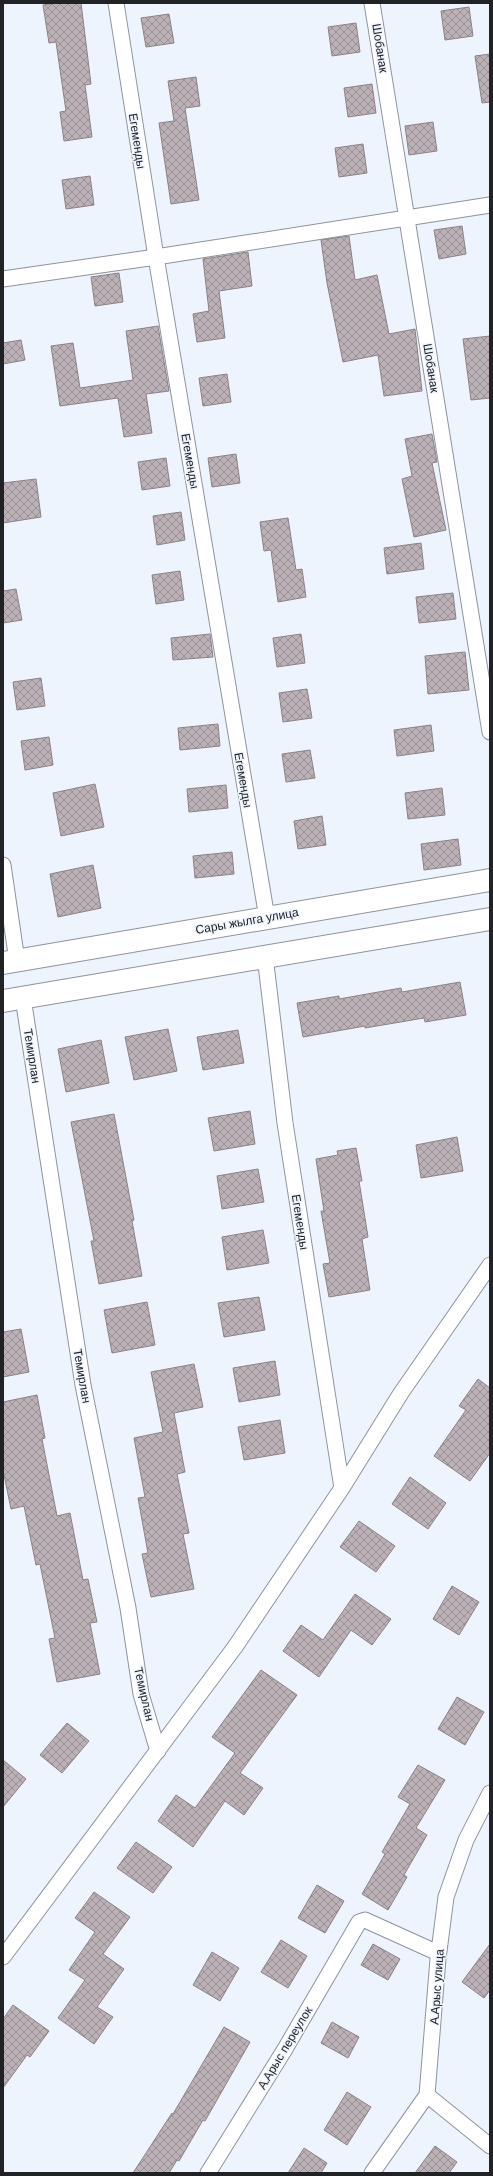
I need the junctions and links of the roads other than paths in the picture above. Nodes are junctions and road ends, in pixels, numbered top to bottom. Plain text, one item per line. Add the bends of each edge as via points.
1 (116, 3) edge
2 (372, 3) edge
3 (490, 205) edge
4 (406, 218) junction
5 (156, 257) junction
6 (3, 279) edge
7 (490, 732) edge
8 (3, 865) edge
9 (490, 880) edge
10 (267, 918) junction
11 (490, 919) edge
12 (265, 956) junction
13 (10, 962) edge
14 (13, 1000) edge
15 (490, 1265) edge
16 (342, 1488) junction
17 (158, 1751) junction
18 (490, 1793) edge
19 (438, 1953) junction
20 (3, 1957) edge
21 (427, 2095) junction
22 (490, 2146) edge
23 (208, 2173) edge
24 (372, 2173) edge

1 - 5 street, Егеменды
2 - 4 street, Шобанак
3 - 4 street
4 - 5 street
4 - 7 street, Шобанак
5 - 6 street
5 - 10 street, Егеменды
8 - 13 street
9 - 10 street, Сары жылга улица
10 - 13 street, Сары жылга улица
11 - 12 street
12 - 14 street
12 - 16 street, Егеменды via 286,1131
14 - 17 street, Темирлан via 142,1694
15 - 16 street via 401,1393
16 - 17 street via 235,1647
17 - 20 street
18 - 19 street, А.Арыс улица via 466,1840 446,1897
19 - 21 street, А.Арыс улица
19 - 23 street, А.Арыс переулок via 366,1920 359,1922 285,2049
21 - 22 street
21 - 24 street

